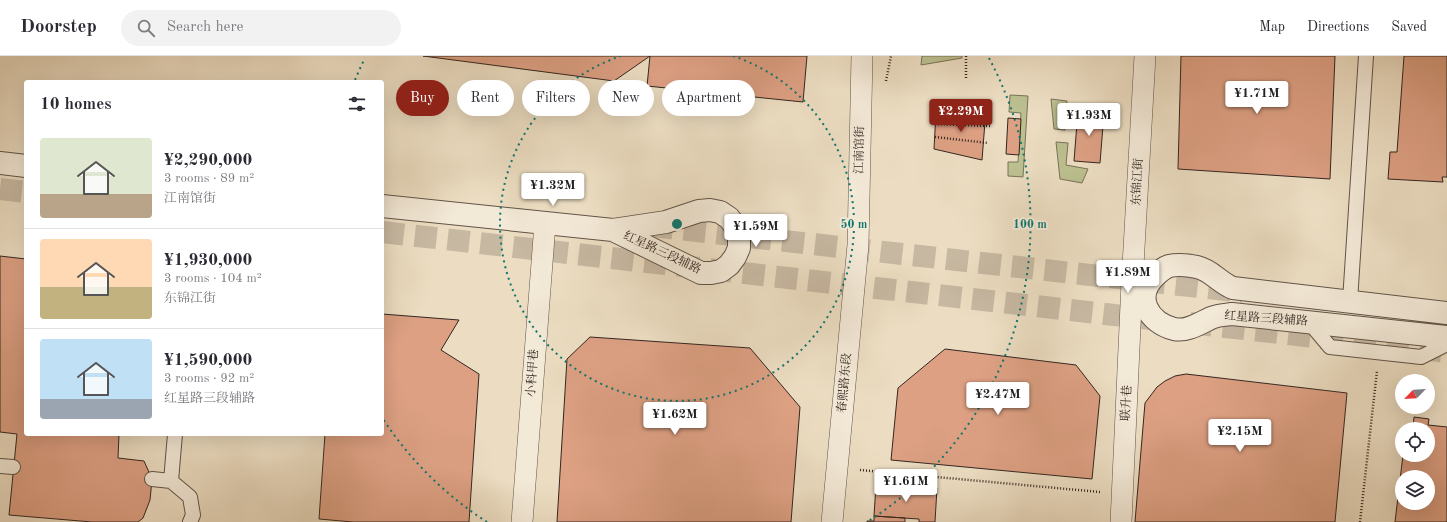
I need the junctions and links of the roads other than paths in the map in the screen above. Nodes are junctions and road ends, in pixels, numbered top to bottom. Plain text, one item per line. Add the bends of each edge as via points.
1 (862, 56) edge
2 (1145, 56) edge
3 (1366, 56) edge
4 (0, 163) edge
5 (24, 166) edge
6 (384, 206) edge
7 (545, 224) junction
8 (614, 230) junction
9 (858, 245) joint
10 (1132, 283) joint
11 (1350, 301) junction
12 (1447, 313) edge
13 (1309, 322) junction
14 (1447, 337) edge
15 (1447, 344) edge
16 (175, 436) edge
17 (152, 479) dead end
18 (171, 481) junction
19 (190, 522) edge
20 (522, 522) edge
21 (832, 522) edge
22 (1121, 522) edge

1 - 9 street, 江南馆街
2 - 10 street, 东锦江街
3 - 11 lane
4 - 5 street
6 - 7 street, 红星路三段辅路
7 - 8 street, 红星路三段辅路
7 - 20 street, 小科甲巷
8 - 8 street, 红星路三段辅路 via 701,273 716,272 729,265 739,248 736,227 720,212 710,210 666,222
9 - 21 street, 春熙路东段
10 - 22 street, 联升巷
11 - 12 street, 红星路三段辅路
11 - 13 street, 红星路三段辅路 via 1233,288 1198,267 1185,266 1169,266 1160,271 1150,281 1145,292 1148,313 1159,323 1174,329 1185,329 1227,314
13 - 14 street, 红星路三段辅路
13 - 15 lane via 1330,347 1421,357
16 - 18 lane
17 - 18 lane
18 - 19 lane via 190,497 193,515

